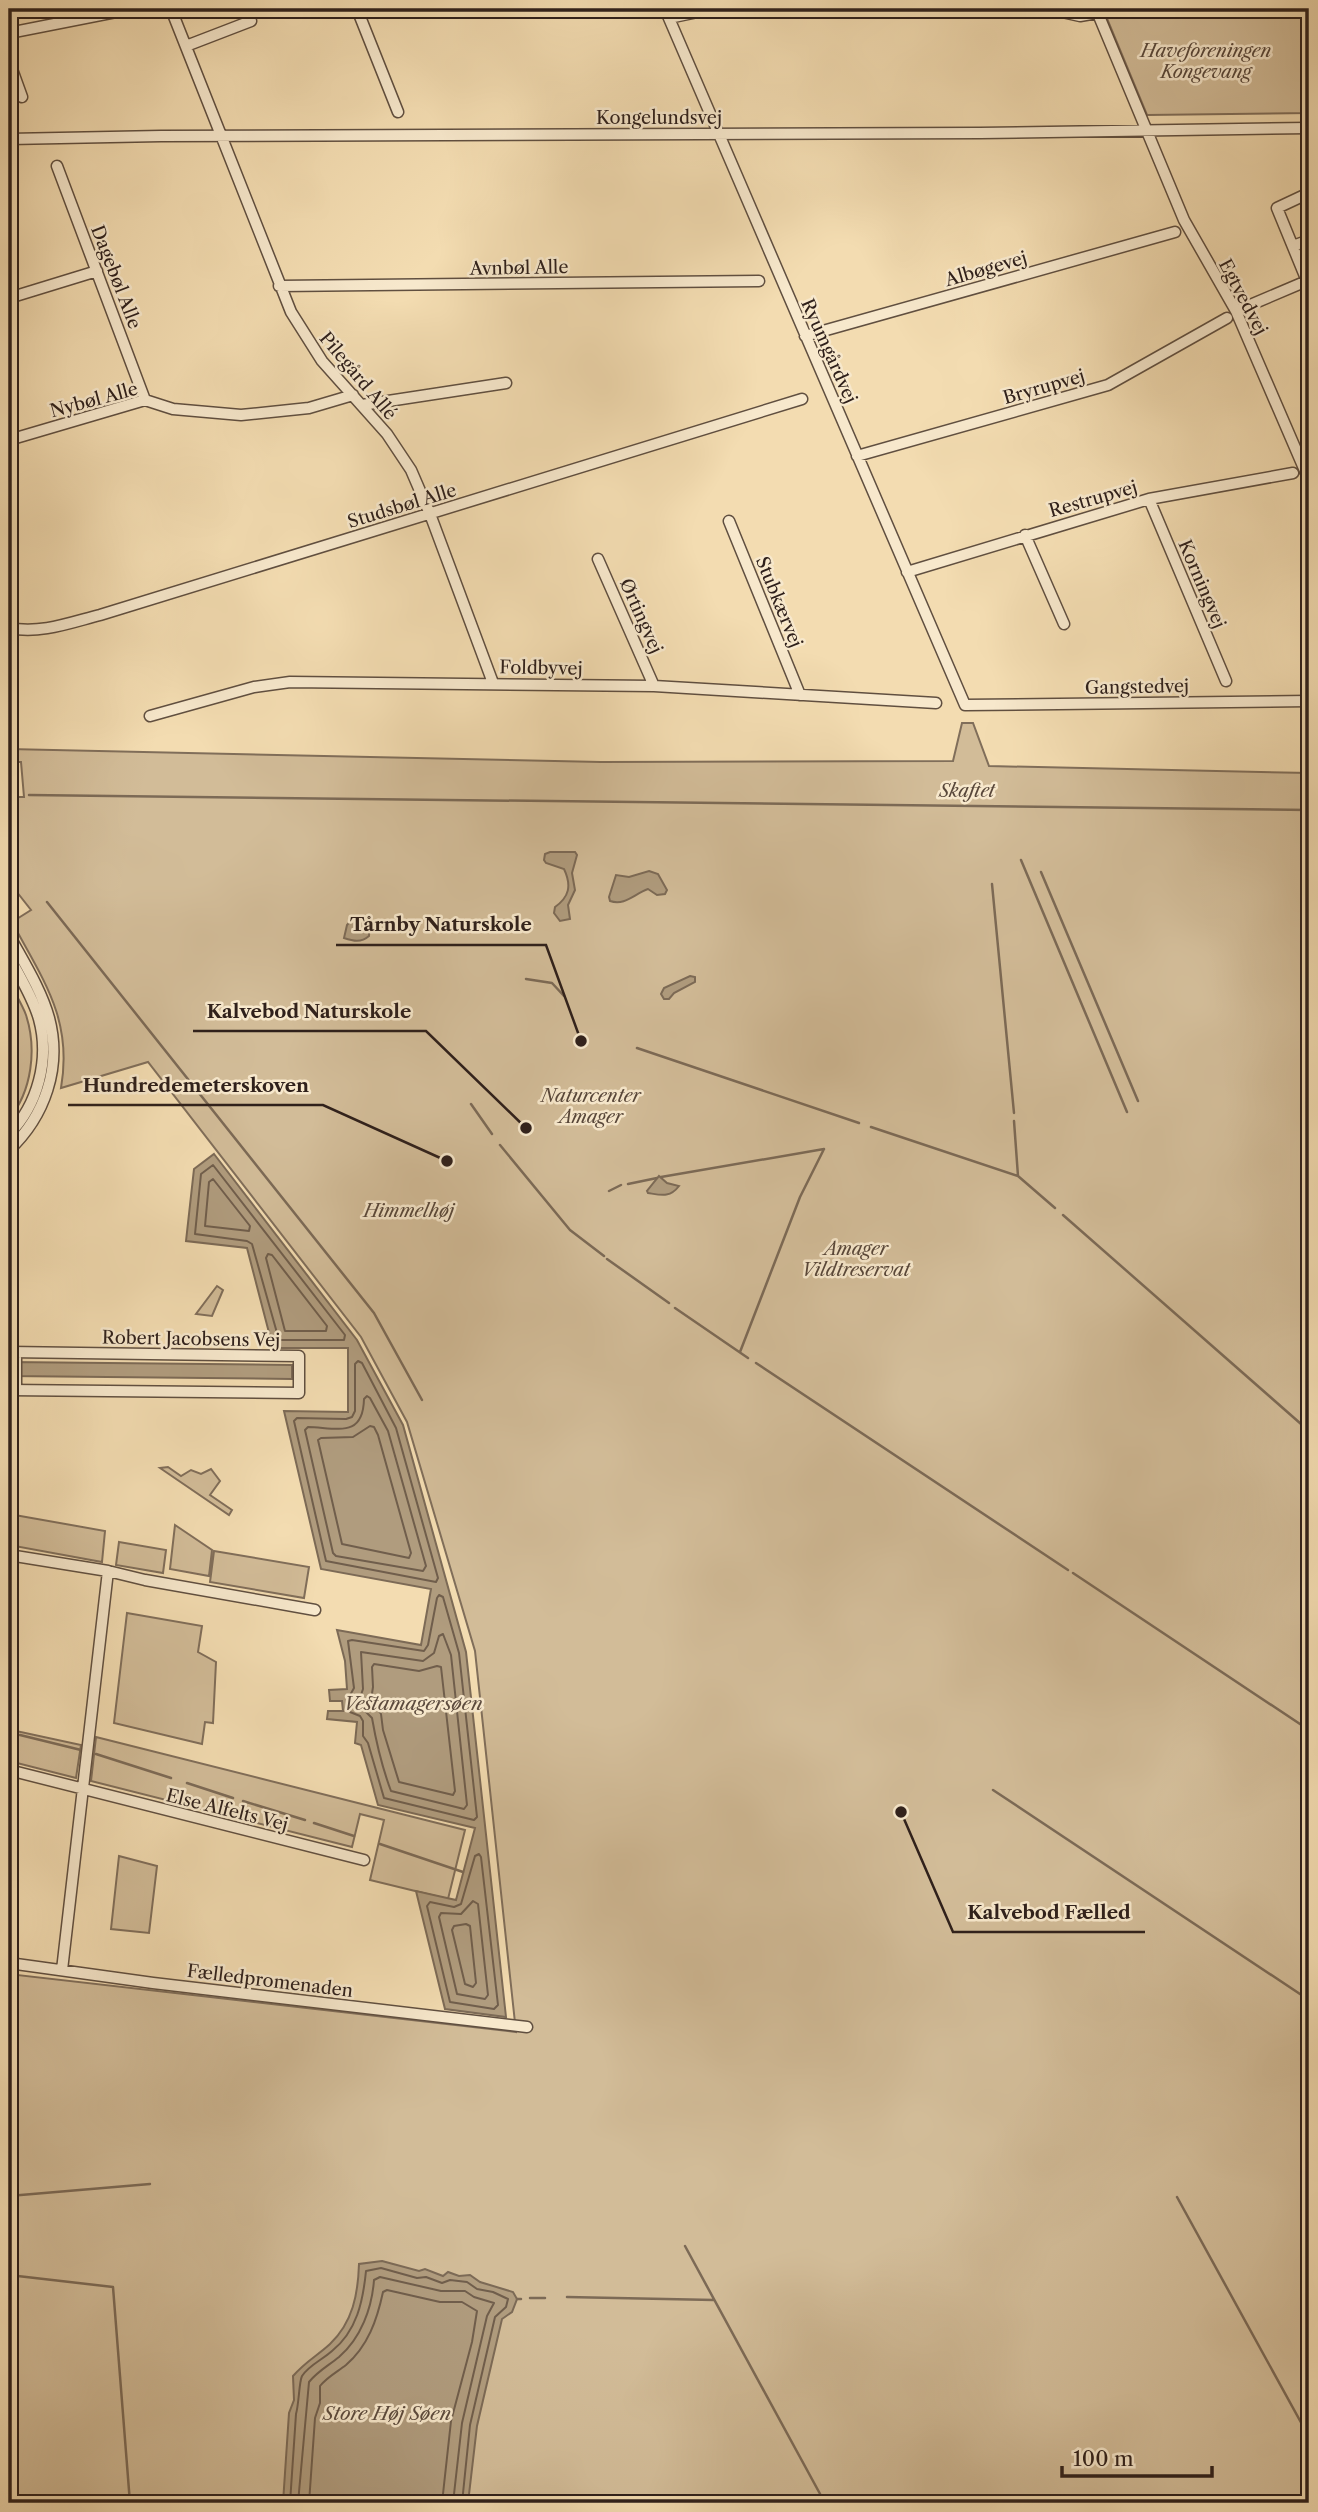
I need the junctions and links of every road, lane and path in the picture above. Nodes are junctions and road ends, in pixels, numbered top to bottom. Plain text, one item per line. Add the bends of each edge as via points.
1 (131, 9) edge
2 (171, 9) edge
3 (357, 9) edge
4 (712, 9) edge
5 (1049, 9) edge
6 (1097, 11) edge
7 (667, 13) edge
8 (251, 21) dead end
9 (9, 33) edge
10 (186, 46) junction
11 (9, 61) edge
12 (22, 97) dead end
13 (398, 112) dead end
14 (1309, 128) edge
15 (1145, 130) junction
16 (717, 134) junction
17 (222, 136) junction
18 (9, 139) edge
19 (57, 166) dead end
20 (1309, 193) edge
21 (1175, 232) dead end
22 (1309, 240) edge
23 (1293, 246) junction
24 (97, 271) junction
25 (1308, 280) edge
26 (759, 281) dead end
27 (279, 286) junction
28 (9, 298) edge
29 (1236, 311) junction
30 (1227, 318) dead end
31 (805, 337) junction
32 (506, 383) dead end
33 (353, 395) junction
34 (802, 399) dead end
35 (145, 400) junction
36 (362, 405) junction
37 (9, 440) edge
38 (857, 456) junction
39 (1307, 467) edge
40 (1293, 473) dead end
41 (1309, 480) edge
42 (1149, 499) junction
43 (430, 514) junction
44 (729, 521) dead end
45 (1025, 536) junction
46 (598, 559) dead end
47 (907, 572) junction
48 (1064, 624) dead end
49 (9, 628) edge
50 (1226, 681) dead end
51 (493, 683) junction
52 (654, 686) junction
53 (800, 695) junction
54 (1309, 701) edge
55 (936, 703) dead end
56 (965, 705) joint
57 (150, 716) dead end
58 (9, 935) edge
59 (9, 956) edge
60 (9, 1134) edge
61 (9, 1150) edge
62 (14, 1354) edge
63 (14, 1387) edge
64 (9, 1555) edge
65 (108, 1571) junction
66 (315, 1610) dead end
67 (9, 1770) edge
68 (83, 1789) junction
69 (364, 1860) dead end
70 (9, 1963) edge
71 (62, 1970) junction
72 (527, 2027) dead end

1 - 9 street
2 - 10 street, Pilegård Allé
3 - 13 street
4 - 7 street
5 - 6 street via 1080,16
6 - 15 street, Egtvedvej
7 - 16 street, Ryumgårdvej
8 - 10 street
10 - 17 street, Pilegård Allé
11 - 12 street
14 - 15 street, Kongelundsvej
15 - 16 street, Kongelundsvej
15 - 29 street, Egtvedvej via 1191,235
16 - 17 street, Kongelundsvej
16 - 31 street, Ryumgårdvej
17 - 18 street, Kongelundsvej
17 - 27 street, Pilegård Allé
19 - 24 street, Dagebøl Alle
20 - 23 street via 1277,208
21 - 31 street, Albøgevej
22 - 23 street
23 - 25 street
24 - 28 street
24 - 35 street, Dagebøl Alle
25 - 29 street
26 - 27 street, Avnbøl Alle
27 - 33 street, Pilegård Allé via 305,337
29 - 39 street, Egtvedvej
30 - 38 street, Bryrupvej via 1108,385
31 - 38 street, Ryumgårdvej
32 - 36 street
33 - 35 street, Nybøl Alle via 309,408 241,415 173,409
33 - 36 street, Pilegård Allé
34 - 43 street, Studsbøl Alle
35 - 37 street, Nybøl Alle
36 - 43 street, Pilegård Allé via 411,470
38 - 47 street, Ryumgårdvej
39 - 41 street, Egtvedvej
40 - 42 street, Restrupvej
42 - 45 street, Restrupvej
42 - 50 street, Korningvej
43 - 49 street, Studsbøl Alle via 46,630
43 - 51 street, Pilegård Allé
44 - 53 street, Stubkærvej
45 - 47 street, Restrupvej
45 - 48 street
46 - 52 street, Ørtingvej
47 - 56 street, Ryumgårdvej
51 - 52 street, Foldbyvej
51 - 57 street, Foldbyvej via 290,682 254,687
52 - 53 street, Foldbyvej
53 - 55 street, Foldbyvej
54 - 56 street, Gangstedvej
58 - 61 street via 45,1007 54,1058 41,1108
59 - 60 street via 39,1018 43,1057 34,1096
62 - 63 street, Robert Jacobsens Vej
62 - 63 street, Robert Jacobsens Vej via 299,1356 299,1393
64 - 65 street
65 - 66 street
65 - 68 street
67 - 68 street, Else Alfelts Vej
68 - 69 street, Else Alfelts Vej
68 - 71 street
70 - 71 street, Fælledpromenaden
71 - 72 street, Fælledpromenaden

